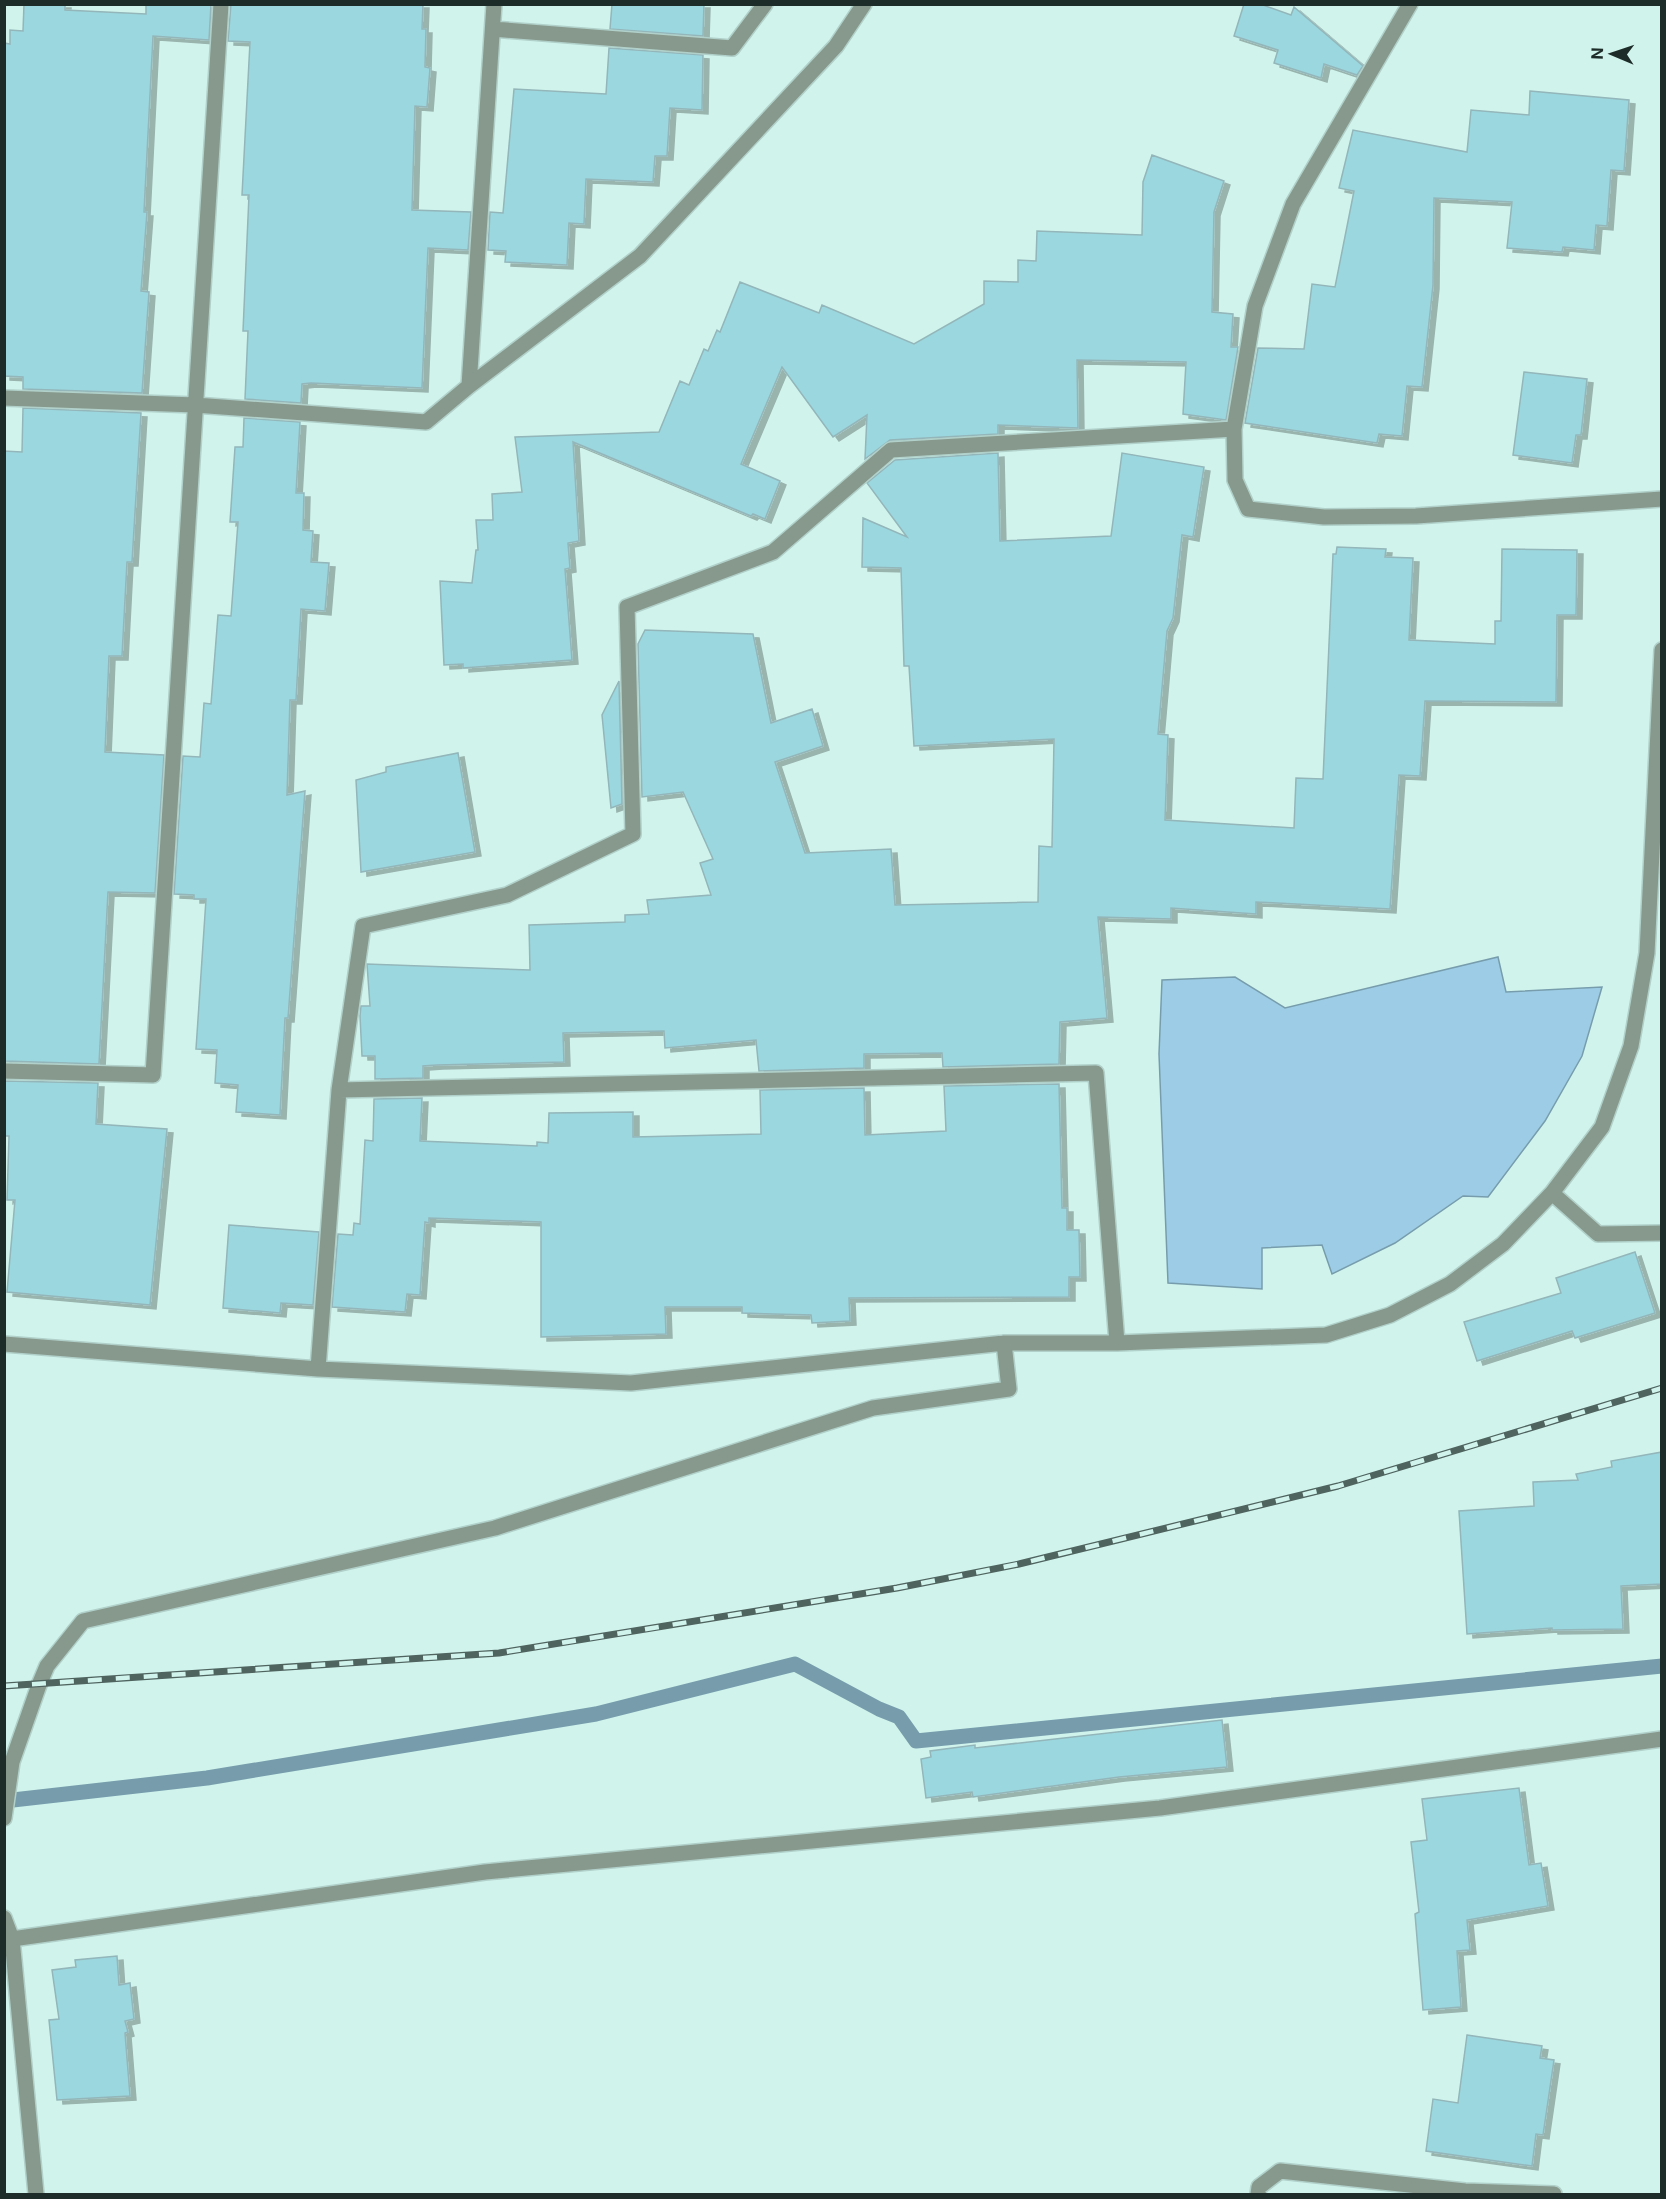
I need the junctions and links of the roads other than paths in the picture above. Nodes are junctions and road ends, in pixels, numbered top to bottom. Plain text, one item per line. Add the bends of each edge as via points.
1 (221, 4) edge
2 (494, 4) edge
3 (765, 4) edge
4 (864, 4) edge
5 (1410, 4) edge
6 (493, 29) junction
7 (469, 386) junction
8 (4, 398) edge
9 (195, 405) junction
10 (1234, 429) junction
11 (1662, 499) edge
12 (1662, 650) edge
13 (4, 1071) edge
14 (339, 1090) junction
15 (1552, 1193) junction
16 (1662, 1233) edge
17 (1004, 1343) junction
18 (1117, 1343) junction
19 (4, 1344) edge
20 (318, 1369) junction
21 (1662, 1739) edge
22 (6, 1806) edge
23 (4, 1918) edge
24 (12, 1939) junction
25 (1465, 2193) edge
26 (36, 2194) edge
27 (1258, 2194) edge
28 (1554, 2194) edge

1 - 9 street
2 - 6 street
3 - 6 street via 732,48
4 - 7 street via 836,46 640,256
5 - 10 street via 1293,204 1256,306
6 - 7 street
7 - 9 street via 426,422
8 - 9 street
9 - 13 street via 153,1075
10 - 11 street via 1235,480 1248,508 1324,517 1416,516
10 - 14 street via 891,450 773,552 627,608 633,834 507,895 363,926
12 - 15 street via 1647,953 1631,1046 1602,1127
14 - 18 street via 1096,1073
14 - 20 street
15 - 16 street via 1598,1234
15 - 18 street via 1503,1244 1468,1271 1390,1315 1326,1335
17 - 18 street
17 - 20 street via 631,1383
17 - 22 street via 1008,1389 873,1408 495,1528 83,1621 47,1666 12,1762
19 - 20 street
21 - 24 street via 1160,1808 485,1872
23 - 24 street
24 - 26 street
25 - 27 street via 1280,2171 1259,2187
25 - 28 street

